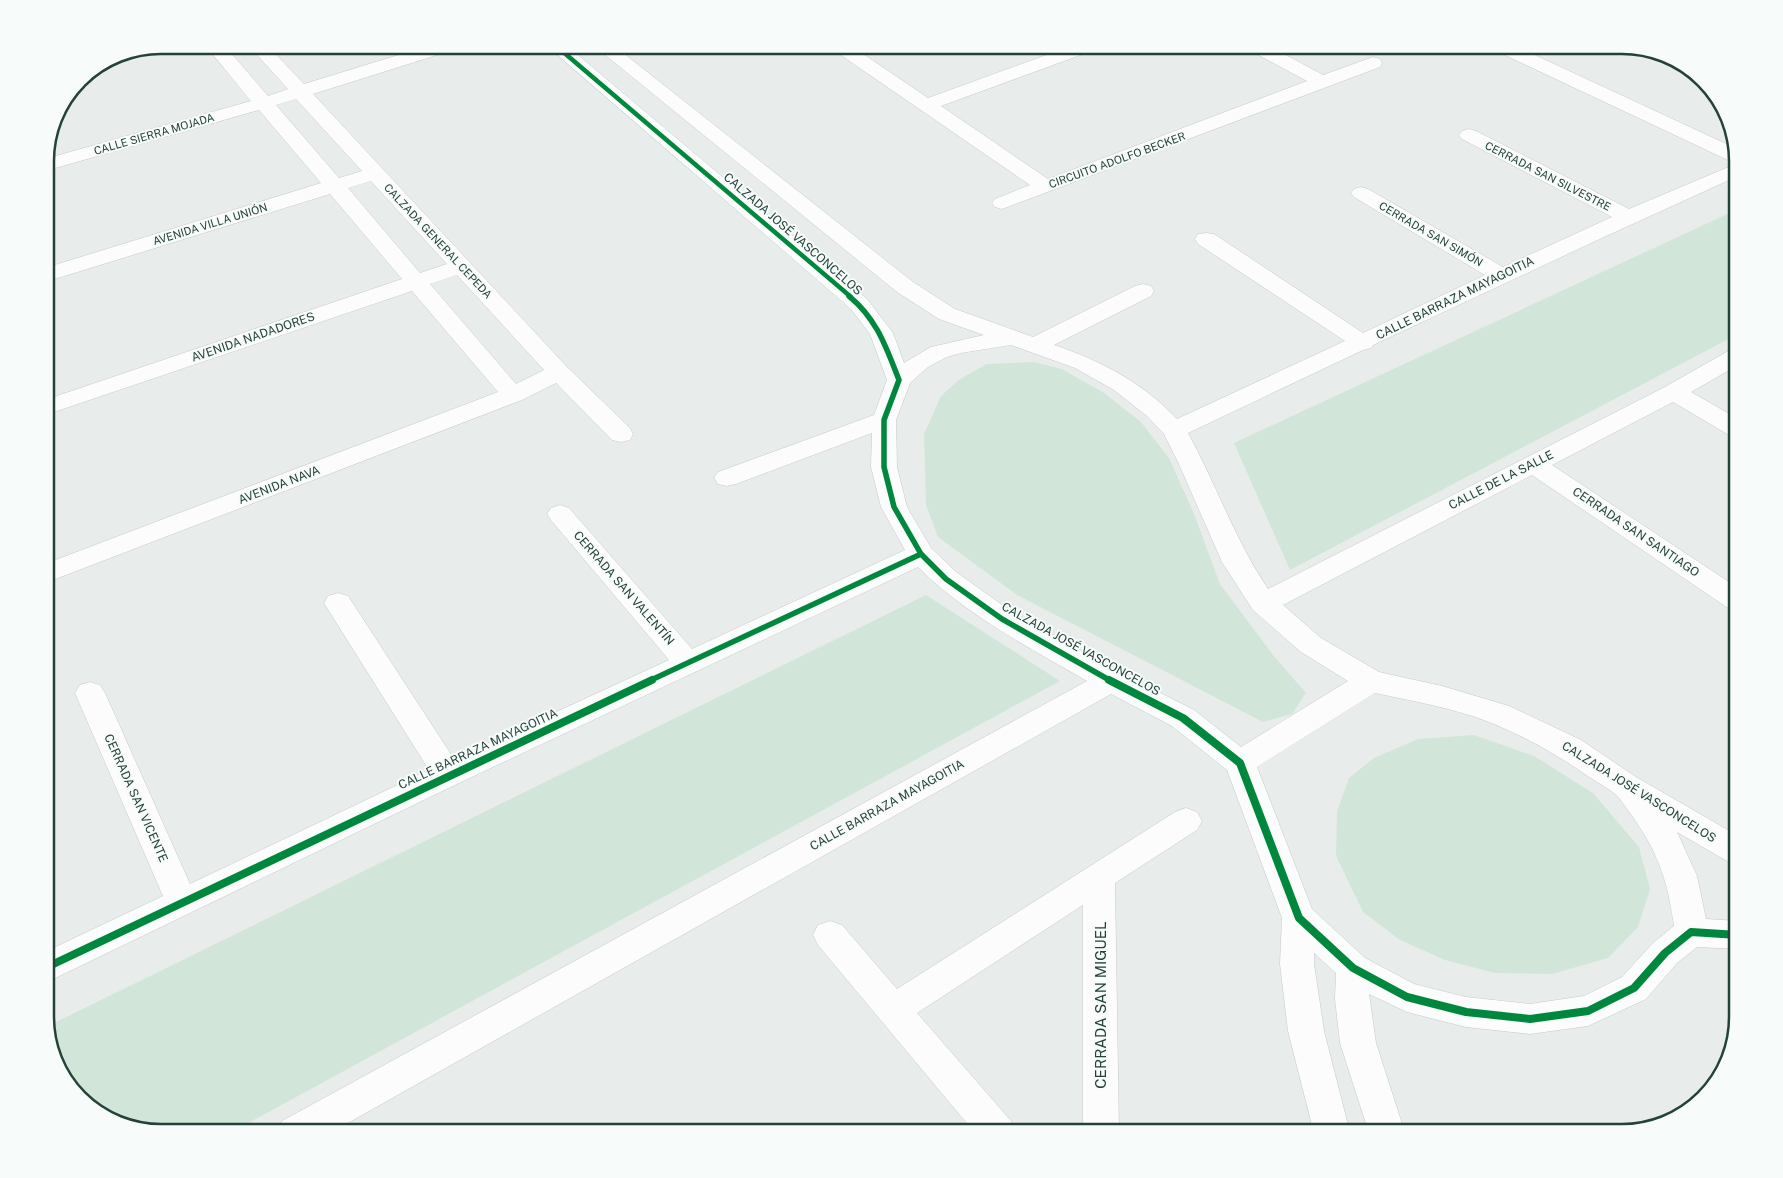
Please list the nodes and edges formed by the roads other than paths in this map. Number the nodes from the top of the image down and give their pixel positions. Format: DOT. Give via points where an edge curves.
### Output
graph roads {
  1 [pos="222,54"];
  2 [pos="265,54"];
  3 [pos="421,54"];
  4 [pos="566,54"];
  5 [pos="613,54"];
  6 [pos="852,54"];
  7 [pos="1065,54"];
  8 [pos="1270,54"];
  9 [pos="1521,54"];
  10 [pos="1559,54"];
  11 [pos="1373,63"];
  12 [pos="1609,77"];
  13 [pos="1322,82"];
  14 [pos="301,92"];
  15 [pos="264,103"];
  16 [pos="927,104"];
  17 [pos="1469,135"];
  18 [pos="1728,153"];
  19 [pos="54,162"];
  20 [pos="376,173"];
  21 [pos="1729,173"];
  22 [pos="334,186"];
  23 [pos="1046,187"];
  24 [pos="1361,193"];
  25 [pos="1002,203"];
  26 [pos="1628,216"];
  27 [pos="1206,239"];
  28 [pos="462,266"];
  29 [pos="54,272"];
  30 [pos="1501,275"];
  31 [pos="416,282"];
  32 [pos="1144,291"];
  33 [pos="1024,341"];
  34 [pos="1363,343"];
  35 [pos="1729,360"];
  36 [pos="559,372"];
  37 [pos="899,380"];
  38 [pos="1674,392"];
  39 [pos="513,395"];
  40 [pos="54,405"];
  41 [pos="884,420"];
  42 [pos="1729,425"];
  43 [pos="1174,430"];
  44 [pos="621,434"];
  45 [pos="1533,464"];
  46 [pos="727,478"];
  47 [pos="560,514"];
  48 [pos="921,554"];
  49 [pos="54,571"];
  50 [pos="1729,595"];
  51 [pos="338,603"];
  52 [pos="1263,603"];
  53 [pos="688,663"];
  54 [pos="1111,681"];
  55 [pos="1371,681"];
  56 [pos="90,694"];
  57 [pos="1240,763"];
  58 [pos="448,775"];
  59 [pos="1624,786"];
  60 [pos="1186,821"];
  61 [pos="1729,847"];
  62 [pos="1099,876"];
  63 [pos="182,903"];
  64 [pos="1299,918"];
  65 [pos="1691,932"];
  66 [pos="830,934"];
  67 [pos="1729,934"];
  68 [pos="54,964"];
  69 [pos="1353,968"];
  70 [pos="894,1009"];
  71 [pos="320,1124"];
  72 [pos="990,1124"];
  73 [pos="1101,1124"];
  74 [pos="1330,1124"];
  75 [pos="1384,1124"];
  1 -- 15 [label="street"];
  2 -- 14 [label="street, CALZADA GENERAL CEPEDA"];
  3 -- 14 [label="street, CALLE SIERRA MOJADA"];
  4 -- 37 [label="street, CALZADA JOSÉ VASCONCELOS" via="859,304 881,333"];
  5 -- 33 [label="street, CALZADA JOSÉ VASCONCELOS" via="905,287 947,314"];
  6 -- 16 [label="street, CIRCUITO ADOLFO BECKER"];
  7 -- 16 [label="street"];
  8 -- 13 [label="street"];
  9 -- 18 [label="street"];
  10 -- 12 [label="street"];
  11 -- 13 [label="street, CIRCUITO ADOLFO BECKER"];
  13 -- 23 [label="street, CIRCUITO ADOLFO BECKER"];
  14 -- 15 [label="street, CALLE SIERRA MOJADA"];
  14 -- 20 [label="street, CALZADA GENERAL CEPEDA"];
  15 -- 19 [label="street, CALLE SIERRA MOJADA"];
  15 -- 22 [label="street"];
  16 -- 23 [label="street, CIRCUITO ADOLFO BECKER"];
  17 -- 26 [label="street, CERRADA SAN SILVESTRE"];
  20 -- 22 [label="street, AVENIDA VILLA UNIÓN"];
  20 -- 28 [label="street, CALZADA GENERAL CEPEDA"];
  21 -- 26 [label="street, CALLE BARRAZA MAYAGOITIA"];
  22 -- 29 [label="street, AVENIDA VILLA UNIÓN"];
  22 -- 31 [label="street"];
  23 -- 25 [label="street"];
  24 -- 30 [label="street, CERRADA SAN SIMÓN"];
  26 -- 30 [label="street, CALLE BARRAZA MAYAGOITIA"];
  27 -- 34 [label="street"];
  28 -- 31 [label="street, AVENIDA NADADORES"];
  28 -- 36 [label="street, CALZADA GENERAL CEPEDA"];
  30 -- 34 [label="street, CALLE BARRAZA MAYAGOITIA"];
  31 -- 39 [label="street"];
  31 -- 40 [label="street, AVENIDA NADADORES"];
  32 -- 33 [label="street"];
  33 -- 37 [label="street" via="973,343 946,350 921,361"];
  33 -- 43 [label="street, CALZADA JOSÉ VASCONCELOS" via="1083,363 1122,385 1156,411"];
  34 -- 43 [label="street, CALLE BARRAZA MAYAGOITIA"];
  35 -- 38 [label="street, CALLE DE LA SALLE"];
  36 -- 39 [label="street, AVENIDA NAVA"];
  36 -- 44 [label="street, CALZADA GENERAL CEPEDA"];
  37 -- 41 [label="street, CALZADA JOSÉ VASCONCELOS"];
  38 -- 42 [label="street"];
  38 -- 45 [label="street, CALLE DE LA SALLE"];
  39 -- 49 [label="street, AVENIDA NAVA"];
  41 -- 46 [label="street"];
  41 -- 48 [label="street, CALZADA JOSÉ VASCONCELOS" via="884,468 894,507"];
  43 -- 52 [label="street, CALZADA JOSÉ VASCONCELOS" via="1236,562"];
  45 -- 50 [label="street, CERRADA SAN SANTIAGO"];
  45 -- 52 [label="street, CALLE DE LA SALLE"];
  47 -- 53 [label="street, CERRADA SAN VALENTÍN"];
  48 -- 53 [label="street, CALLE BARRAZA MAYAGOITIA"];
  48 -- 54 [label="street, CALZADA JOSÉ VASCONCELOS" via="946,579 1002,619"];
  51 -- 58 [label="street"];
  52 -- 55 [label="street, CALZADA JOSÉ VASCONCELOS" via="1311,645"];
  53 -- 58 [label="street, CALLE BARRAZA MAYAGOITIA"];
  54 -- 57 [label="street, CALZADA JOSÉ VASCONCELOS" via="1183,718"];
  54 -- 71 [label="street, CALLE BARRAZA MAYAGOITIA"];
  55 -- 57 [label="street"];
  55 -- 59 [label="street, CALZADA JOSÉ VASCONCELOS" via="1499,714 1570,748"];
  56 -- 63 [label="street, CERRADA SAN VICENTE"];
  57 -- 64 [label="street"];
  58 -- 63 [label="street, CALLE BARRAZA MAYAGOITIA"];
  59 -- 61 [label="street, CALZADA JOSÉ VASCONCELOS"];
  59 -- 65 [label="street" via="1653,819 1674,855 1686,893"];
  60 -- 62 [label="street"];
  62 -- 70 [label="street"];
  62 -- 73 [label="street, CERRADA SAN MIGUEL"];
  63 -- 68 [label="street, CALLE BARRAZA MAYAGOITIA"];
  64 -- 69 [label="street"];
  64 -- 74 [label="street" via="1296,964 1306,1031"];
  65 -- 67 [label="street"];
  65 -- 69 [label="street" via="1665,954 1634,988 1588,1011 1530,1019 1466,1012 1407,997"];
  66 -- 70 [label="street"];
  69 -- 75 [label="street" via="1352,999 1358,1043"];
  70 -- 72 [label="street"];
}
